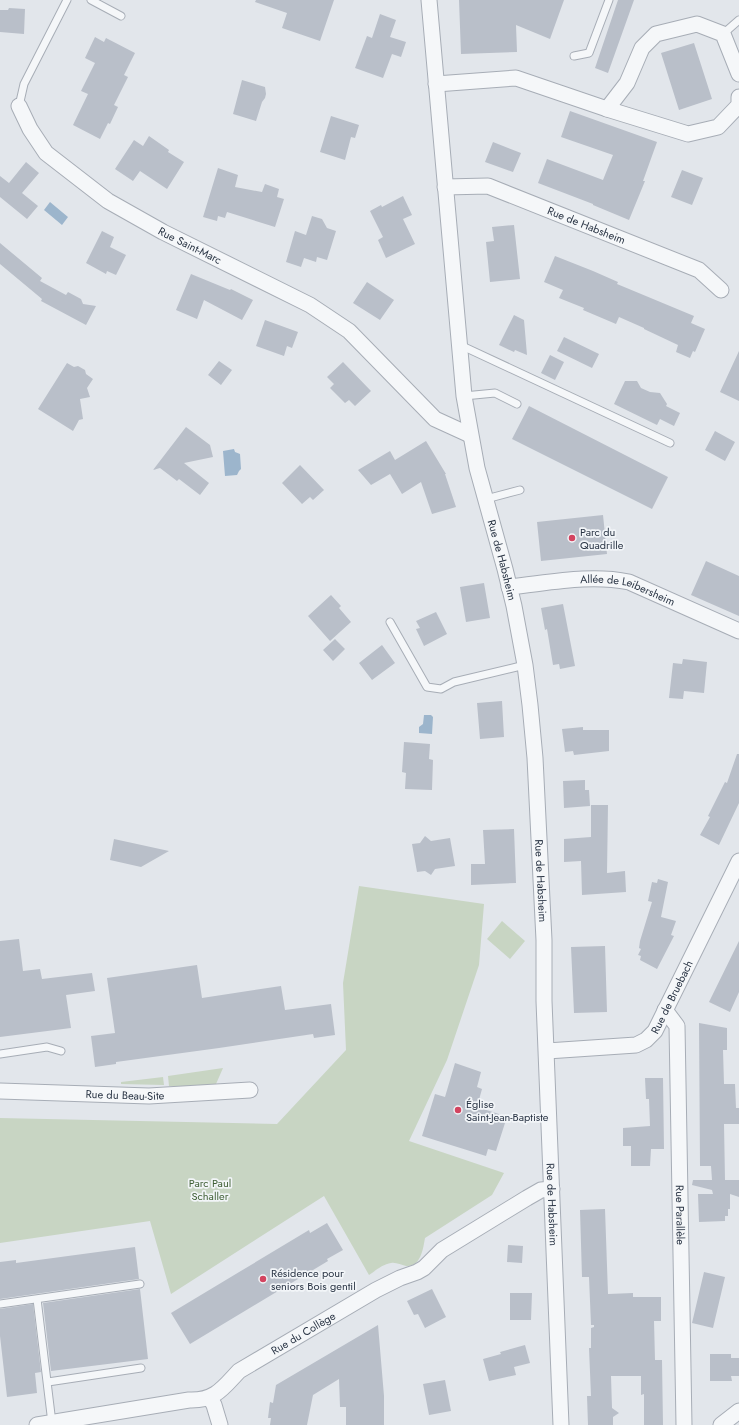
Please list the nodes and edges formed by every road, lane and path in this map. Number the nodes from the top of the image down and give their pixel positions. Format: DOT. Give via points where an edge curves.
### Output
graph roads {
  1 [pos="67,0"];
  2 [pos="91,0"];
  3 [pos="429,0"];
  4 [pos="609,0"];
  5 [pos="121,16"];
  6 [pos="739,20"];
  7 [pos="724,34"];
  8 [pos="574,56"];
  9 [pos="739,74"];
  10 [pos="436,84"];
  11 [pos="739,97"];
  12 [pos="19,106"];
  13 [pos="607,109"];
  14 [pos="445,187"];
  15 [pos="721,290"];
  16 [pos="459,345"];
  17 [pos="464,396"];
  18 [pos="518,404"];
  19 [pos="470,435"];
  20 [pos="670,443"];
  21 [pos="520,490"];
  22 [pos="486,499"];
  23 [pos="509,587"];
  24 [pos="390,622"];
  25 [pos="739,631"];
  26 [pos="525,666"];
  27 [pos="739,861"];
  28 [pos="665,1010"];
  29 [pos="61,1051"];
  30 [pos="547,1051"];
  31 [pos="0,1054"];
  32 [pos="250,1090"];
  33 [pos="0,1091"];
  34 [pos="552,1189"];
  35 [pos="140,1284"];
  36 [pos="37,1299"];
  37 [pos="0,1304"];
  38 [pos="141,1368"];
  39 [pos="48,1382"];
  40 [pos="210,1398"];
  41 [pos="739,1411"];
  42 [pos="52,1423"];
  43 [pos="37,1425"];
  44 [pos="220,1425"];
  45 [pos="561,1425"];
  46 [pos="684,1425"];
  47 [pos="721,1425"];
  1 -- 12 [label="lane, Rue Saint-Marc" via="24,84"];
  2 -- 5 [label="lane"];
  3 -- 10 [label="street, Rue de Habsheim"];
  4 -- 8 [label="lane" via="589,53"];
  6 -- 7 [label="lane"];
  7 -- 9 [label="street"];
  7 -- 13 [label="street" via="697,24 656,34 642,48 627,83"];
  10 -- 13 [label="street" via="516,78"];
  10 -- 14 [label="street, Rue de Habsheim"];
  11 -- 13 [label="street" via="739,105 718,127 688,134"];
  12 -- 19 [label="street, Rue Saint-Marc" via="30,129 46,152 108,201 163,232 310,305 349,331 434,419"];
  14 -- 15 [label="street, Rue de Habsheim" via="488,186 699,270"];
  14 -- 16 [label="street, Rue de Habsheim"];
  16 -- 17 [label="street, Rue de Habsheim"];
  16 -- 20 [label="lane"];
  17 -- 18 [label="lane" via="495,393"];
  17 -- 19 [label="street, Rue de Habsheim"];
  19 -- 22 [label="street, Rue de Habsheim"];
  21 -- 22 [label="lane"];
  22 -- 23 [label="street, Rue de Habsheim"];
  23 -- 25 [label="street, Allée de Leibersheim" via="610,578 629,582"];
  23 -- 26 [label="street, Rue de Habsheim"];
  24 -- 26 [label="lane" via="426,687 441,689 454,682"];
  26 -- 30 [label="street, Rue de Habsheim" via="534,758"];
  27 -- 28 [label="street, Rue de Bruebach"];
  28 -- 30 [label="street, Rue de Bruebach" via="655,1031 636,1046"];
  28 -- 46 [label="street, Rue Parallèle" via="677,1026"];
  29 -- 31 [label="lane" via="47,1047"];
  30 -- 34 [label="street, Rue de Habsheim"];
  32 -- 33 [label="street, Rue du Beau-Site" via="149,1096"];
  34 -- 40 [label="street, Rue du Collège" via="541,1190 527,1198 442,1250 418,1272 376,1290 239,1371 223,1389"];
  34 -- 45 [label="street, Rue de Habsheim"];
  35 -- 36 [label="lane"];
  36 -- 37 [label="lane"];
  36 -- 39 [label="lane"];
  38 -- 39 [label="lane"];
  39 -- 42 [label="lane"];
  40 -- 42 [label="street"];
  40 -- 44 [label="street"];
  41 -- 47 [label="street"];
  42 -- 43 [label="street"];
}
